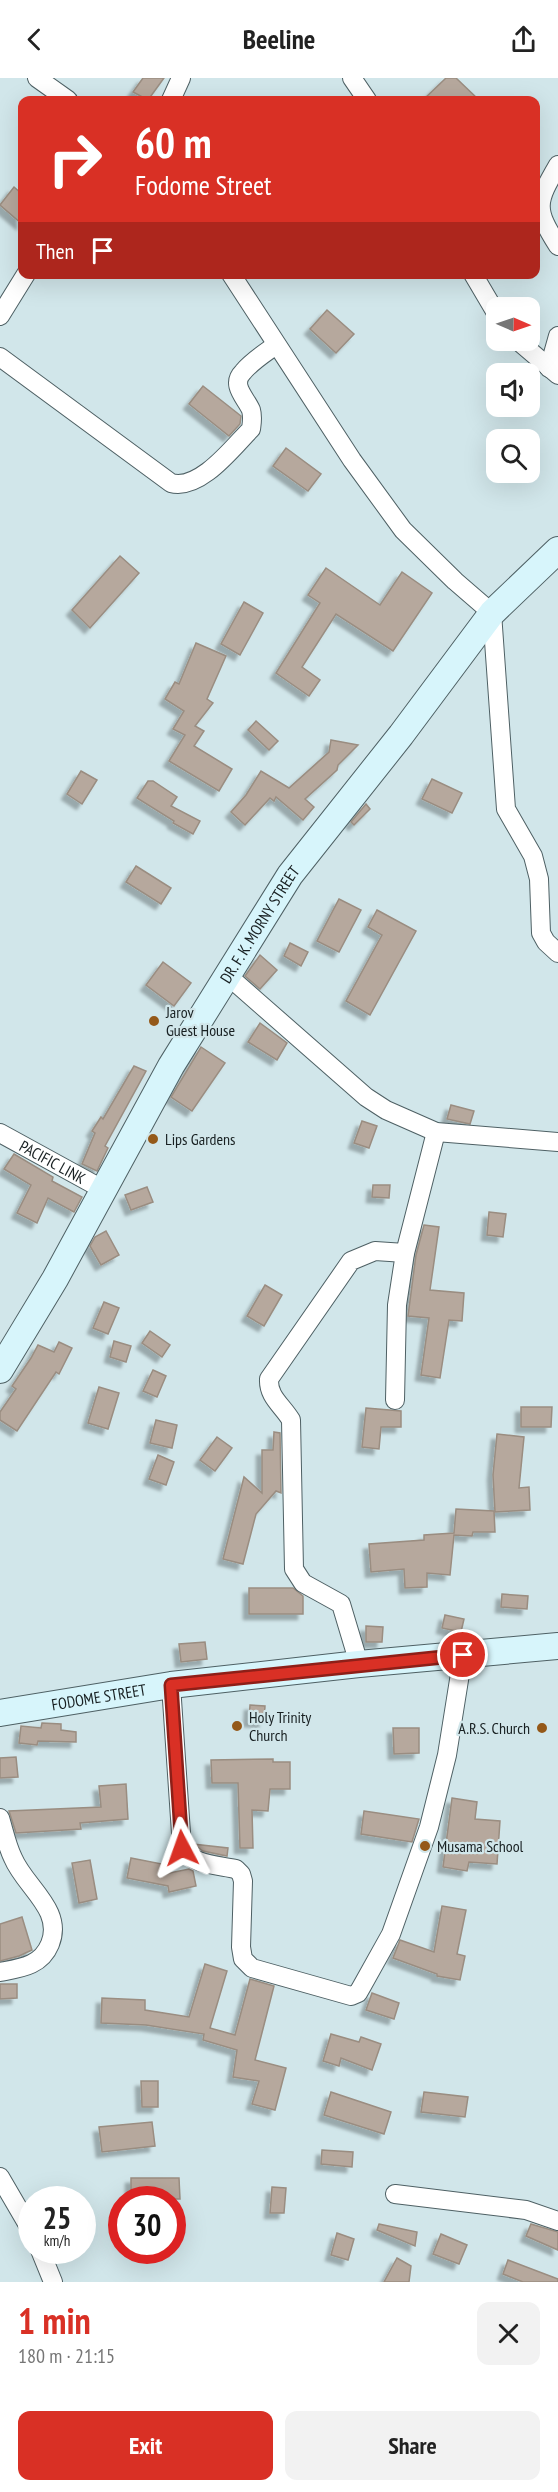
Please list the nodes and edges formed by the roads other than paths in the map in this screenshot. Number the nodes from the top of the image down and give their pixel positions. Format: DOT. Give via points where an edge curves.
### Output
graph roads {
  1 [pos="37,78"];
  2 [pos="181,78"];
  3 [pos="352,78"];
  4 [pos="62,96"];
  5 [pos="173,96"];
  6 [pos="364,96"];
  7 [pos="558,165"];
  8 [pos="558,246"];
  9 [pos="23,279"];
  10 [pos="234,279"];
  11 [pos="476,279"];
  12 [pos="487,297"];
  13 [pos="0,316"];
  14 [pos="558,336"];
  15 [pos="276,345"];
  16 [pos="529,351"];
  17 [pos="0,357"];
  18 [pos="554,372"];
  19 [pos="558,550"];
  20 [pos="492,613"];
  21 [pos="558,953"];
  22 [pos="227,975"];
  23 [pos="436,1132"];
  24 [pos="0,1133"];
  25 [pos="558,1142"];
  26 [pos="104,1190"];
  27 [pos="405,1253"];
  28 [pos="0,1370"];
  29 [pos="395,1400"];
  30 [pos="558,1646"];
  31 [pos="463,1655"];
  32 [pos="359,1664"];
  33 [pos="171,1685"];
  34 [pos="0,1713"];
  35 [pos="0,1818"];
  36 [pos="0,1972"];
  37 [pos="0,2177"];
  38 [pos="395,2194"];
  39 [pos="18,2208"];
  40 [pos="558,2221"];
  41 [pos="46,2264"];
  42 [pos="53,2282"];
  1 -- 4 [label="street"];
  2 -- 5 [label="street"];
  3 -- 6 [label="street"];
  7 -- 8 [label="street" via="543,190 540,205 541,215"];
  9 -- 13 [label="street"];
  10 -- 15 [label="street"];
  11 -- 12 [label="street"];
  14 -- 18 [label="street"];
  15 -- 17 [label="street" via="241,373 238,382 253,418 251,429 205,475 177,485"];
  15 -- 20 [label="street" via="403,530"];
  16 -- 18 [label="street"];
  19 -- 20 [label="street, DR. F. K. MORNY STREET"];
  20 -- 21 [label="street" via="506,809 533,856 539,879 542,933"];
  20 -- 22 [label="street, DR. F. K. MORNY STREET" via="290,875"];
  22 -- 23 [label="street" via="366,1097"];
  22 -- 26 [label="street, DR. F. K. MORNY STREET" via="171,1066"];
  23 -- 25 [label="street"];
  23 -- 27 [label="street"];
  24 -- 26 [label="street, PACIFIC LINK"];
  26 -- 28 [label="street, DR. F. K. MORNY STREET"];
  27 -- 29 [label="street" via="397,1305"];
  27 -- 32 [label="street" via="375,1251 351,1261 269,1379 272,1397 291,1420 294,1569 303,1583 341,1604"];
  30 -- 31 [label="street, FODOME STREET"];
  31 -- 32 [label="street, FODOME STREET"];
  31 -- 33 [label="street" via="447,1755 429,1827 391,1934 358,1993 351,1996 252,1968 243,1959 241,1874 236,1869 194,1860 182,1848"];
  32 -- 33 [label="street, FODOME STREET"];
  33 -- 34 [label="street, FODOME STREET"];
  35 -- 36 [label="street" via="13,1859 50,1911 53,1922 53,1938 46,1954 31,1966"];
  37 -- 39 [label="street"];
  38 -- 40 [label="street" via="526,2210"];
  41 -- 42 [label="street"];
}
